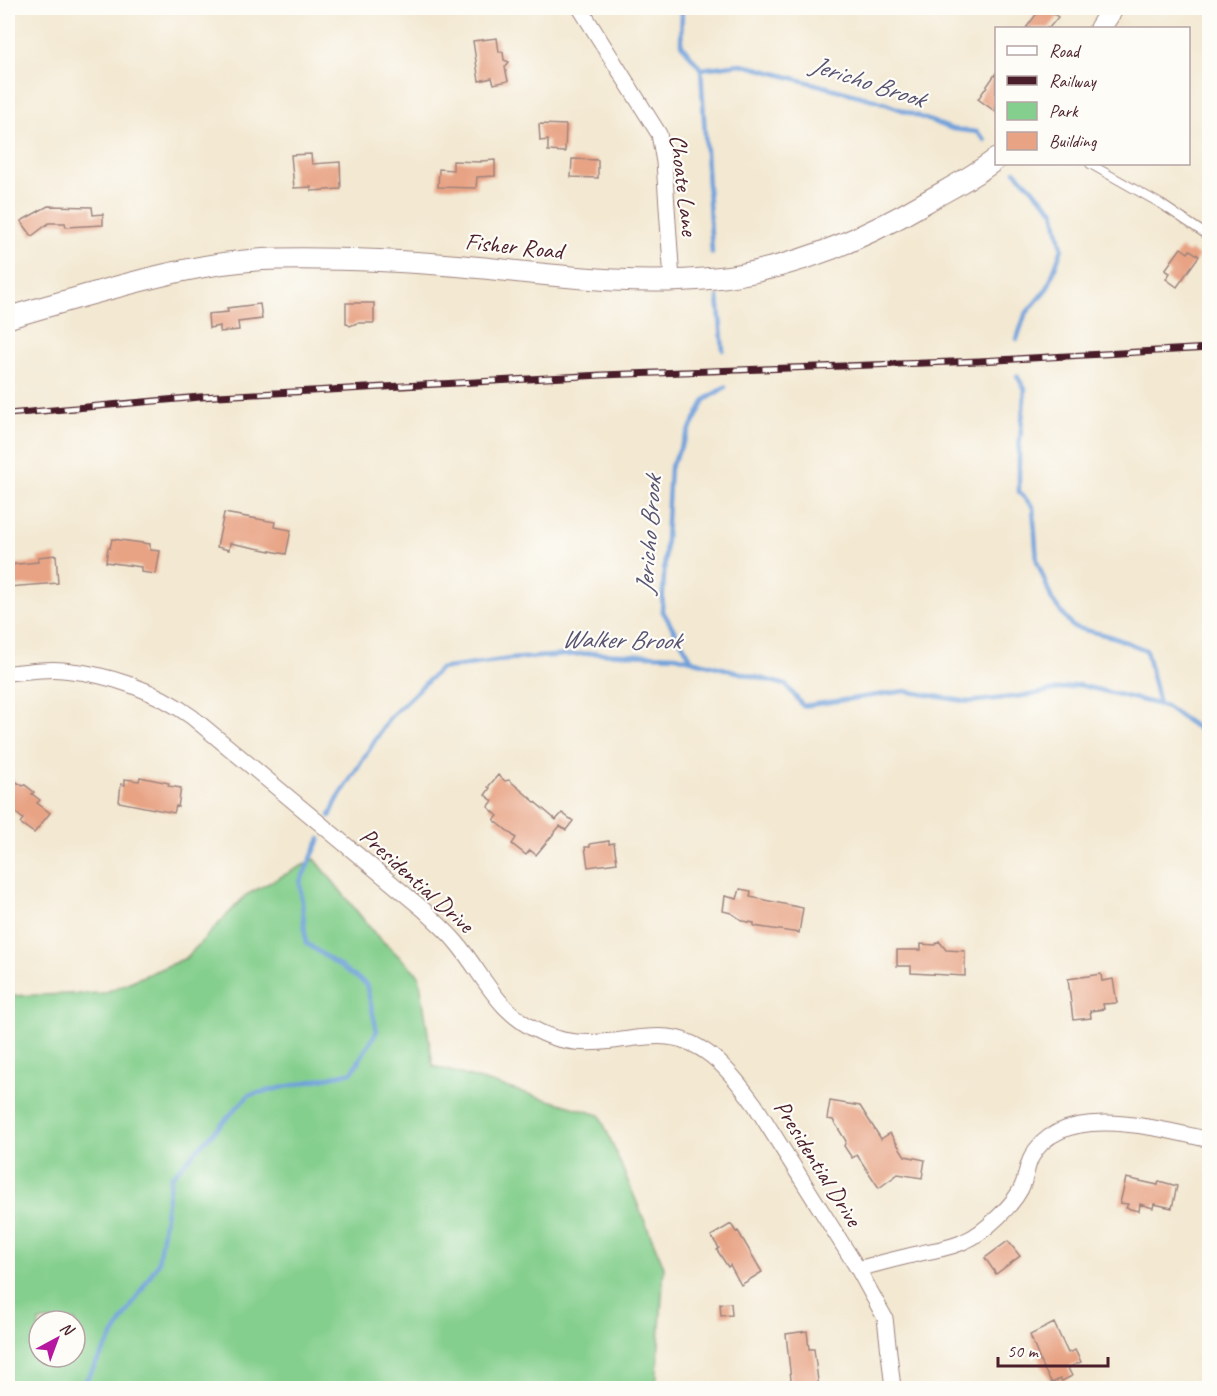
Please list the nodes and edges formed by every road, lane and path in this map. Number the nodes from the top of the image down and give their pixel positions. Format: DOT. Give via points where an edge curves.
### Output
graph roads {
  1 [pos="580,8"];
  2 [pos="1113,8"];
  3 [pos="1101,27"];
  4 [pos="995,160"];
  5 [pos="1092,165"];
  6 [pos="1209,237"];
  7 [pos="672,281"];
  8 [pos="8,318"];
  9 [pos="8,673"];
  10 [pos="1209,1140"];
  11 [pos="858,1269"];
  12 [pos="893,1389"];
  1 -- 7 [label="street, Choate Lane" via="659,134"];
  2 -- 3 [label="street"];
  4 -- 7 [label="street, Fisher Road" via="908,213 812,256 717,277"];
  5 -- 6 [label="lane"];
  7 -- 8 [label="street, Fisher Road" via="586,280 462,266 343,259 274,259 146,278"];
  9 -- 11 [label="street, Presidential Drive" via="70,671 137,687 173,703 424,910 456,941 504,1008 519,1022 565,1042 669,1037 709,1054 736,1079"];
  10 -- 11 [label="street" via="1123,1123 1090,1124 1059,1131 1042,1140 1030,1159 1015,1200 966,1241"];
  11 -- 12 [label="street, Presidential Drive" via="885,1318"];
}
